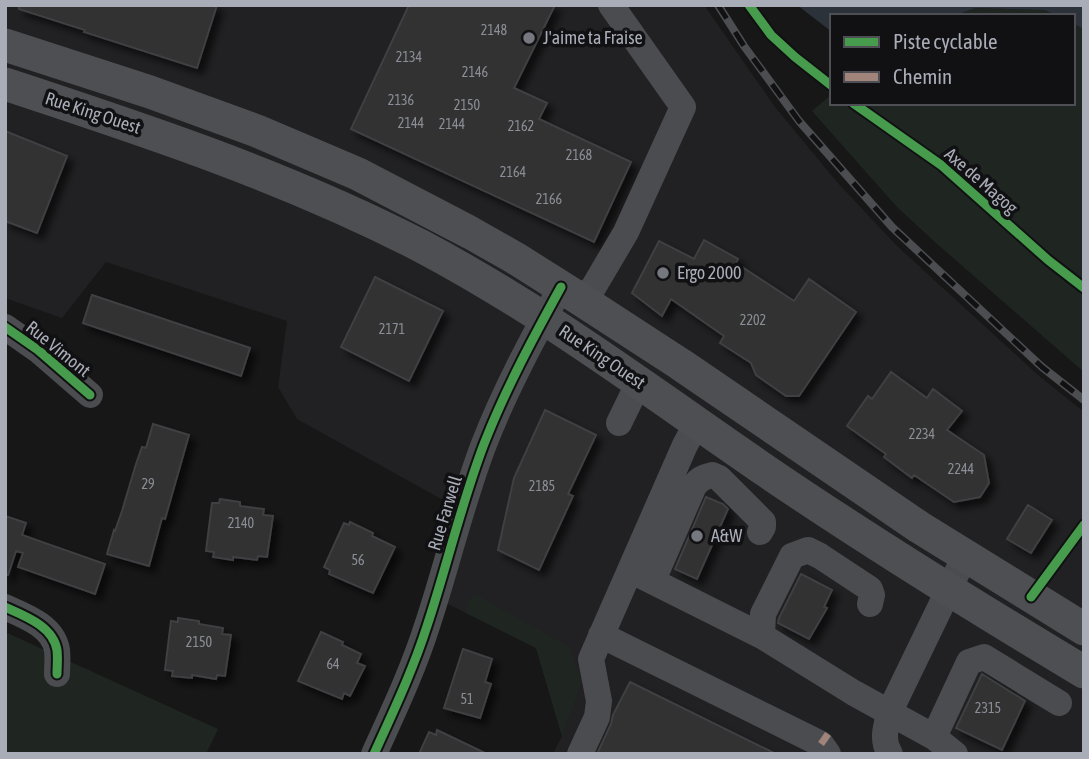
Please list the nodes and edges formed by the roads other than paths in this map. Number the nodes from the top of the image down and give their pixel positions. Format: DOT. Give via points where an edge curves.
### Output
graph roads {
  1 [pos="611,5"];
  2 [pos="5,45"];
  3 [pos="5,84"];
  4 [pos="570,293"];
  5 [pos="544,318"];
  6 [pos="5,327"];
  7 [pos="639,382"];
  8 [pos="90,395"];
  9 [pos="619,423"];
  10 [pos="697,423"];
  11 [pos="760,532"];
  12 [pos="965,556"];
  13 [pos="641,575"];
  14 [pos="948,591"];
  15 [pos="870,604"];
  16 [pos="5,607"];
  17 [pos="1084,629"];
  18 [pos="601,635"];
  19 [pos="762,635"];
  20 [pos="1084,672"];
  21 [pos="57,674"];
  22 [pos="1059,703"];
  23 [pos="890,711"];
  24 [pos="934,737"];
  25 [pos="374,754"];
  26 [pos="580,754"];
  27 [pos="828,754"];
  28 [pos="890,754"];
  29 [pos="955,754"];
  1 -- 4 [label="street, Rue Farwell" via="683,107 626,232 593,288"];
  2 -- 4 [label="main road, Rue King Ouest" via="257,131 358,174 515,258"];
  3 -- 5 [label="main road, Rue King Ouest" via="258,171 423,247"];
  4 -- 5 [label="street, Rue Farwell"];
  4 -- 12 [label="main road, Rue King Ouest"];
  5 -- 7 [label="main road, Rue King Ouest"];
  5 -- 25 [label="street, Rue Farwell" via="487,436 428,625"];
  6 -- 8 [label="street, Rue Vimont"];
  7 -- 9 [label="street"];
  7 -- 10 [label="main road, Rue King Ouest"];
  10 -- 13 [label="street" via="685,444"];
  10 -- 14 [label="main road, Rue King Ouest"];
  11 -- 13 [label="street" via="763,522 719,478 705,476 694,486"];
  12 -- 14 [label="street"];
  12 -- 17 [label="main road, Rue King Ouest"];
  13 -- 18 [label="street"];
  13 -- 19 [label="street"];
  14 -- 20 [label="main road, Rue King Ouest"];
  14 -- 23 [label="street"];
  15 -- 19 [label="street" via="870,589 808,550 792,556 763,614"];
  16 -- 21 [label="street" via="50,634 57,649"];
  18 -- 26 [label="street" via="591,659 599,701 597,718"];
  18 -- 27 [label="street" via="821,744"];
  19 -- 23 [label="street"];
  22 -- 24 [label="street" via="984,657 969,662"];
  23 -- 24 [label="street"];
  23 -- 28 [label="street" via="885,732"];
  24 -- 29 [label="street"];
}
